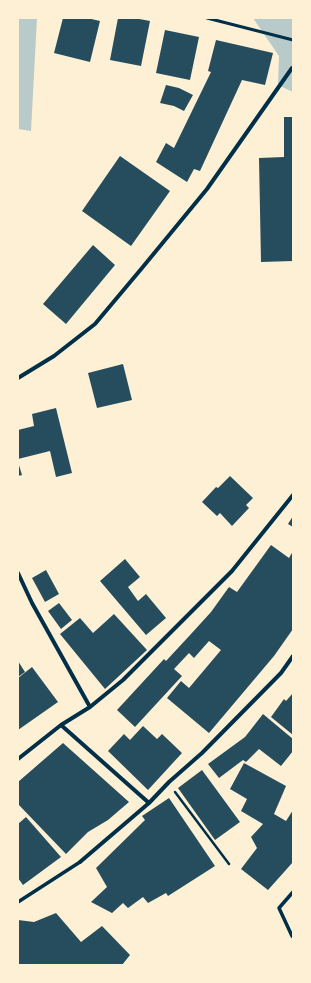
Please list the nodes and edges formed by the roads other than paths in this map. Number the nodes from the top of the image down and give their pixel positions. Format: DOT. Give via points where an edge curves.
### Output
graph roads {
  1 [pos="207,18"];
  2 [pos="293,40"];
  3 [pos="293,68"];
  4 [pos="18,378"];
  5 [pos="293,495"];
  6 [pos="18,573"];
  7 [pos="293,656"];
  8 [pos="90,707"];
  9 [pos="61,725"];
  10 [pos="18,759"];
  11 [pos="148,803"];
  12 [pos="80,862"];
  13 [pos="293,892"];
  14 [pos="18,902"];
  15 [pos="293,937"];
  1 -- 2 [label="lane"];
  3 -- 4 [label="street" via="206,188 95,324 54,356"];
  5 -- 8 [label="street" via="232,571 124,680"];
  6 -- 8 [label="street"];
  7 -- 11 [label="street" via="282,673"];
  8 -- 9 [label="street"];
  9 -- 10 [label="street"];
  9 -- 11 [label="street"];
  11 -- 12 [label="street"];
  12 -- 14 [label="street"];
  13 -- 15 [label="street" via="279,908"];
}
